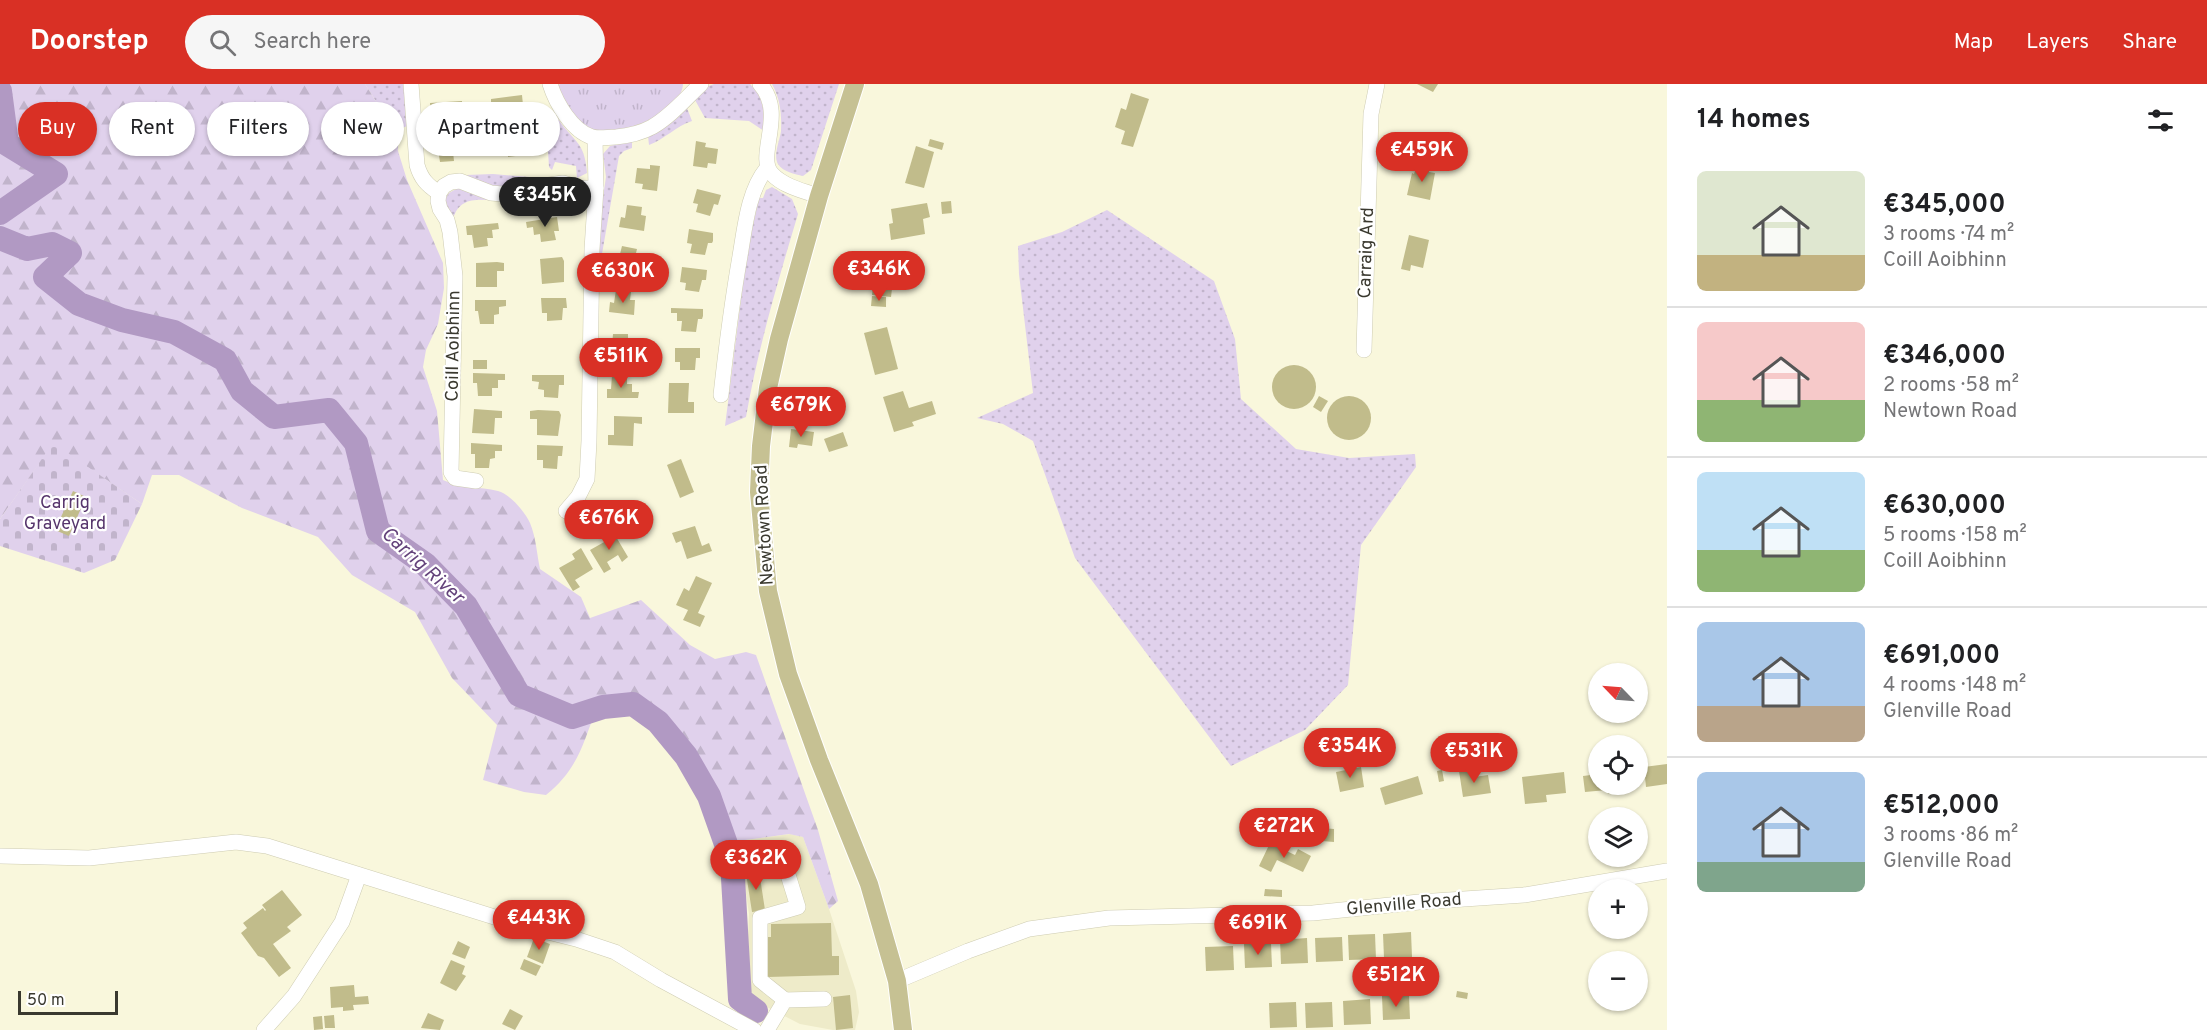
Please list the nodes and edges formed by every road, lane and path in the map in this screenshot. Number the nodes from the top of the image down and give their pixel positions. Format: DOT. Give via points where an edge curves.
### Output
graph roads {
  1 [pos="411,84"];
  2 [pos="550,84"];
  3 [pos="701,84"];
  4 [pos="760,84"];
  5 [pos="855,84"];
  6 [pos="1377,84"];
  7 [pos="595,138"];
  8 [pos="767,168"];
  9 [pos="596,188"];
  10 [pos="439,193"];
  11 [pos="819,196"];
  12 [pos="1364,350"];
  13 [pos="721,395"];
  14 [pos="476,481"];
  15 [pos="566,512"];
  16 [pos="780,849"];
  17 [pos="0,856"];
  18 [pos="1667,871"];
  19 [pos="359,875"];
  20 [pos="897,981"];
  21 [pos="824,999"];
  22 [pos="784,1000"];
  23 [pos="264,1030"];
  24 [pos="754,1030"];
  25 [pos="767,1030"];
  26 [pos="903,1030"];
  1 -- 10 [label="street, Coill Aoibhinn" via="417,165 428,186"];
  2 -- 7 [label="street" via="555,99 576,127"];
  3 -- 7 [label="street" via="650,128 626,136"];
  4 -- 8 [label="street" via="766,90 772,118"];
  5 -- 11 [label="main road, Newtown Road"];
  6 -- 12 [label="street, Carraig Ard" via="1371,114"];
  7 -- 9 [label="street"];
  8 -- 11 [label="street" via="793,187"];
  8 -- 13 [label="street" via="754,192 744,233"];
  9 -- 10 [label="street" via="563,183 502,194 460,181 451,182"];
  9 -- 15 [label="street" via="586,479"];
  10 -- 14 [label="street, Coill Aoibhinn" via="440,209 450,232 455,276 451,472 455,478"];
  11 -- 20 [label="main road, Newtown Road" via="768,388 761,446 761,539 768,591 788,674 869,884"];
  16 -- 22 [label="street" via="798,907 760,918 760,980"];
  17 -- 19 [label="street" via="89,858 236,842 267,846"];
  18 -- 20 [label="street, Glenville Road" via="1524,895 1314,913 1109,918 1029,929"];
  19 -- 23 [label="street" via="342,922 294,996"];
  19 -- 24 [label="street" via="615,952"];
  20 -- 26 [label="main road, Newtown Road"];
  21 -- 22 [label="street"];
  22 -- 25 [label="street"];
}
